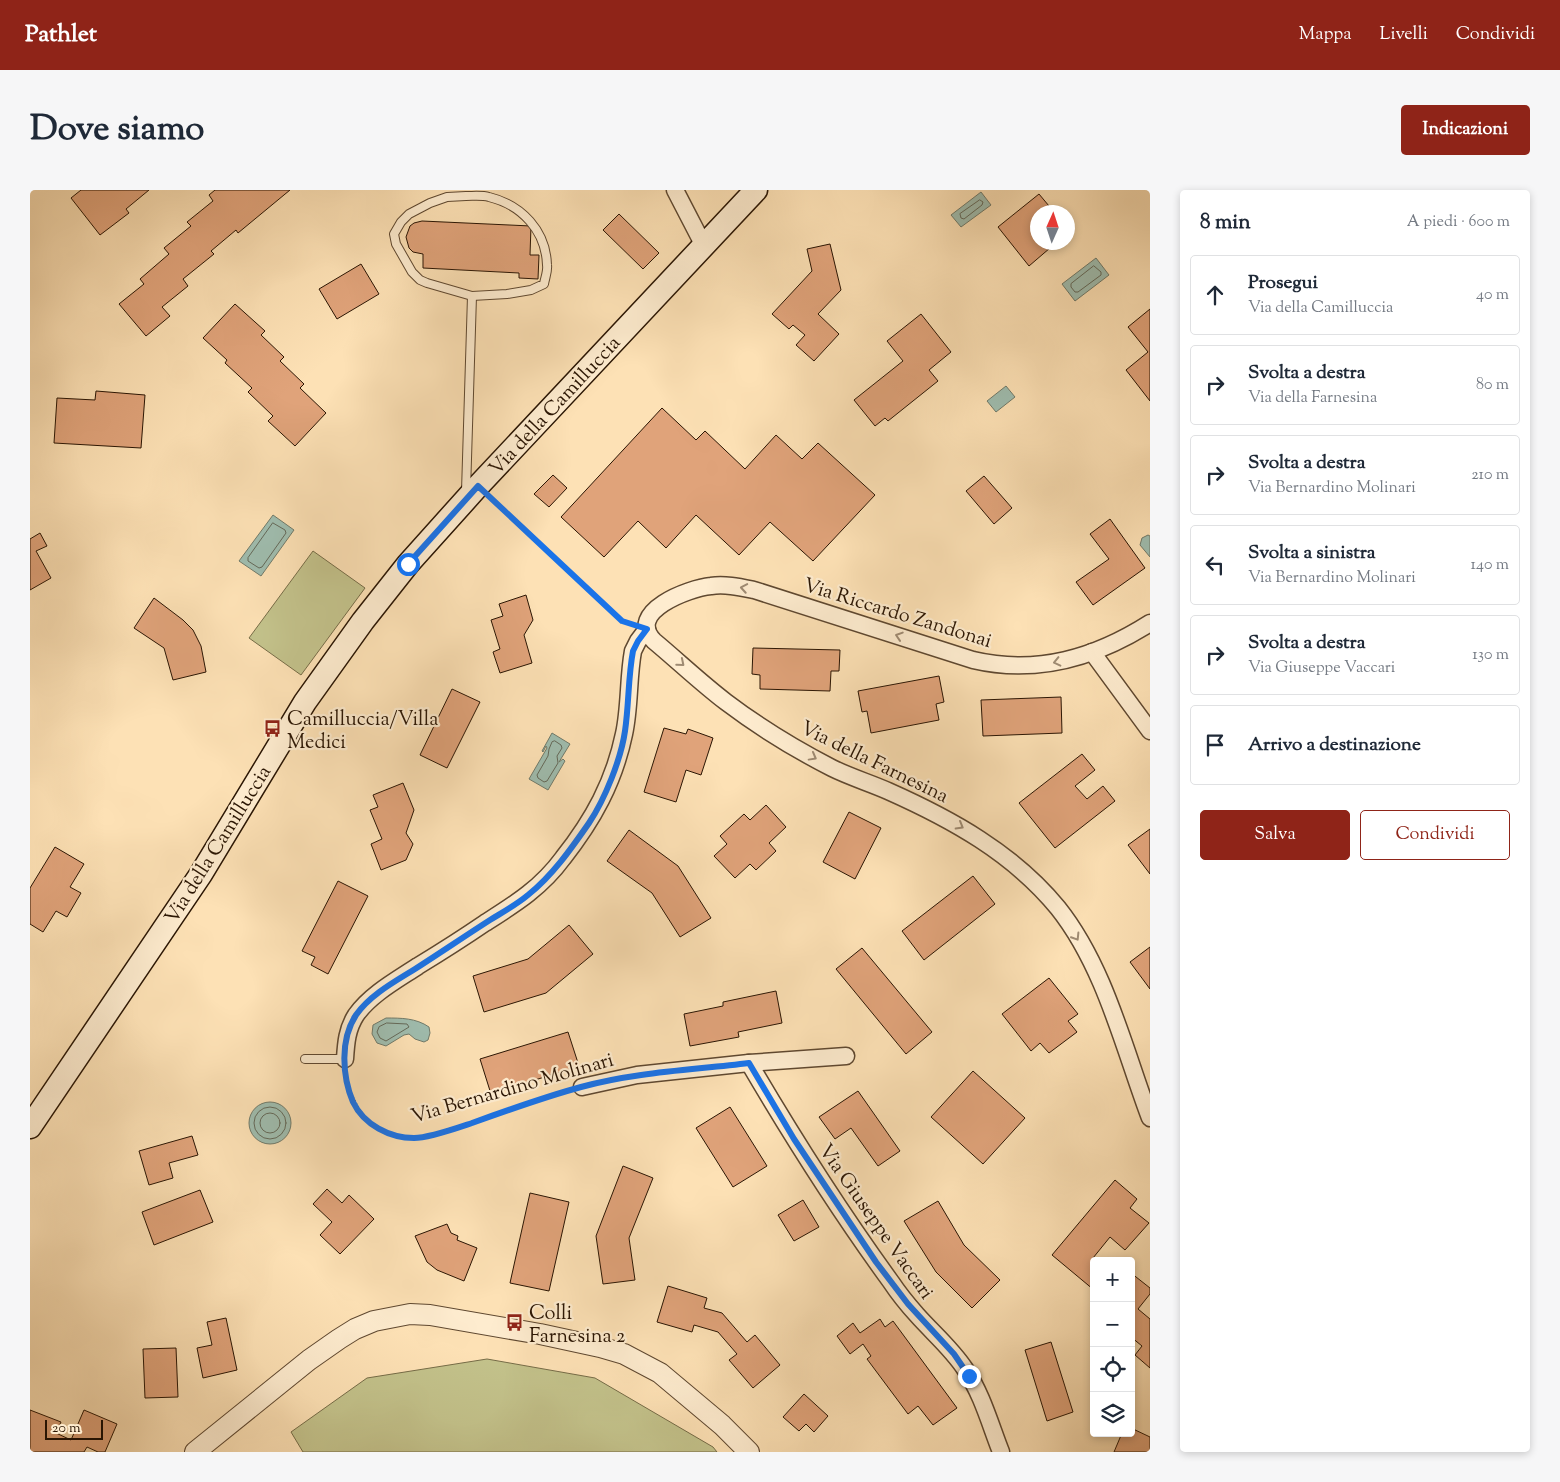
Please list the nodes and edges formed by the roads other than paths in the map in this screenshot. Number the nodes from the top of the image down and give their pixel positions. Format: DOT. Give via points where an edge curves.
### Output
graph roads {
  1 [pos="675,190"];
  2 [pos="756,190"];
  3 [pos="704,246"];
  4 [pos="472,296"];
  5 [pos="472,492"];
  6 [pos="1150,623"];
  7 [pos="647,629"];
  8 [pos="1092,652"];
  9 [pos="1150,731"];
  10 [pos="846,1056"];
  11 [pos="345,1059"];
  12 [pos="306,1060"];
  13 [pos="749,1063"];
  14 [pos="582,1087"];
  15 [pos="1150,1118"];
  16 [pos="30,1127"];
  17 [pos="194,1452"];
  18 [pos="749,1452"];
  19 [pos="1001,1452"];
  1 -- 3 [label="street"];
  2 -- 3 [label="main road, Via della Camilluccia"];
  3 -- 5 [label="main road, Via della Camilluccia"];
  4 -- 4 [label="lane" via="507,294 544,284 548,267 538,230 511,206 488,196 447,197 409,214 394,234 412,272 427,284"];
  4 -- 5 [label="lane"];
  5 -- 16 [label="main road, Via della Camilluccia" via="390,586 328,667 201,874"];
  6 -- 8 [label="street, Via Riccardo Zandonai"];
  8 -- 7 [label="street, Via Riccardo Zandonai, one-way" via="1045,665 985,662 754,590 723,585 690,590 666,603 648,617"];
  7 -- 11 [label="street" via="633,651 625,734 608,786 589,822 548,878 526,896 389,985 364,1006 350,1029"];
  7 -- 15 [label="street, Via della Farnesina, one-way" via="654,641 759,726 834,769 945,818 983,840 1034,882 1058,908 1087,954 1115,1017"];
  8 -- 9 [label="street"];
  10 -- 13 [label="street, Via Bernardino Molinari"];
  11 -- 12 [label="lane"];
  13 -- 14 [label="street, Via Bernardino Molinari" via="637,1075"];
  13 -- 19 [label="street, Via Giuseppe Vaccari" via="794,1139 876,1262 965,1369"];
  17 -- 18 [label="street" via="340,1338 374,1321 410,1314 540,1334 624,1354 660,1373"];
}
